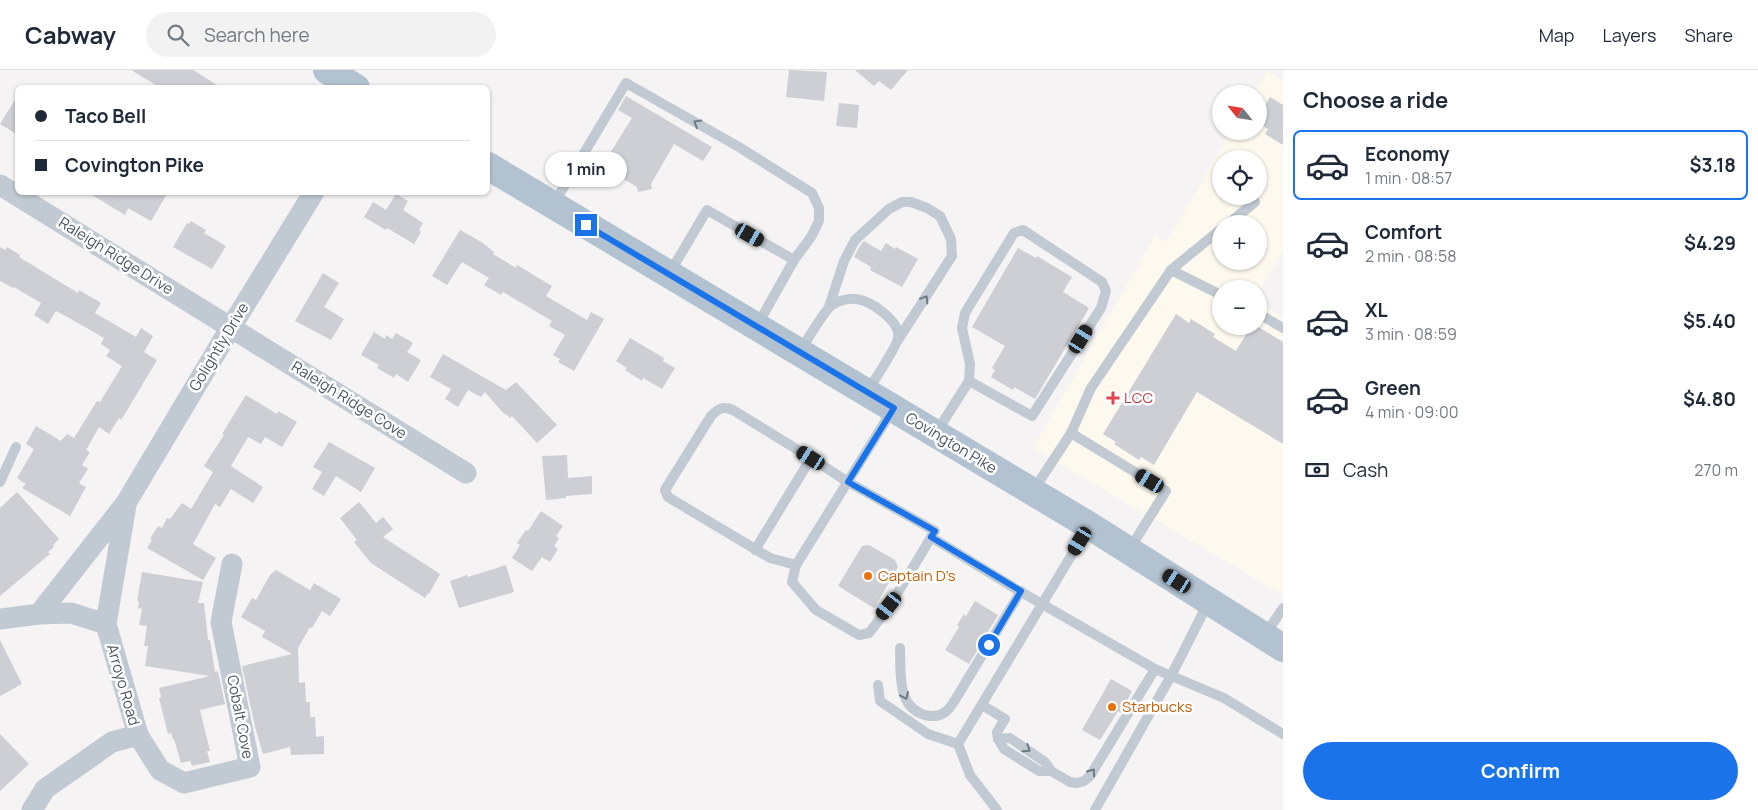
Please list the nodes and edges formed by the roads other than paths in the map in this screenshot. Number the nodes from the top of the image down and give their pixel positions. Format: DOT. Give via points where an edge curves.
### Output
graph roads {
  1 [pos="327,70"];
  2 [pos="351,85"];
  3 [pos="490,167"];
  4 [pos="0,184"];
  5 [pos="15,193"];
  6 [pos="18,195"];
  7 [pos="312,195"];
  8 [pos="1251,205"];
  9 [pos="553,206"];
  10 [pos="1239,215"];
  11 [pos="1212,236"];
  12 [pos="794,260"];
  13 [pos="1171,270"];
  14 [pos="669,274"];
  15 [pos="1212,290"];
  16 [pos="830,307"];
  17 [pos="1267,319"];
  18 [pos="231,327"];
  19 [pos="757,327"];
  20 [pos="1283,328"];
  21 [pos="898,340"];
  22 [pos="799,352"];
  23 [pos="969,381"];
  24 [pos="867,392"];
  25 [pos="894,408"];
  26 [pos="1070,433"];
  27 [pos="936,434"];
  28 [pos="16,447"];
  29 [pos="811,458"];
  30 [pos="466,473"];
  31 [pos="0,482"];
  32 [pos="848,482"];
  33 [pos="1033,492"];
  34 [pos="126,502"];
  35 [pos="1090,526"];
  36 [pos="931,537"];
  37 [pos="755,550"];
  38 [pos="1129,550"];
  39 [pos="232,564"];
  40 [pos="796,565"];
  41 [pos="1021,591"];
  42 [pos="1209,601"];
  43 [pos="1043,604"];
  44 [pos="1283,608"];
  45 [pos="39,614"];
  46 [pos="0,619"];
  47 [pos="106,624"];
  48 [pos="1274,642"];
  49 [pos="900,648"];
  50 [pos="1155,669"];
  51 [pos="1171,676"];
  52 [pos="878,685"];
  53 [pos="982,705"];
  54 [pos="1283,734"];
  55 [pos="138,735"];
  56 [pos="958,744"];
  57 [pos="32,810"];
  58 [pos="997,810"];
  59 [pos="1095,810"];
  1 -- 2 [label="main road"];
  3 -- 9 [label="main road, Covington Pike"];
  4 -- 5 [label="street, Raleigh Ridge Drive"];
  6 -- 18 [label="street, Raleigh Ridge Drive"];
  7 -- 18 [label="street, Golightly Drive"];
  8 -- 10 [label="lane"];
  12 -- 9 [label="lane, one-way" via="819,221 819,208 812,193 626,83"];
  9 -- 14 [label="main road, Covington Pike"];
  11 -- 13 [label="lane"];
  12 -- 14 [label="lane" via="707,210"];
  12 -- 19 [label="lane"];
  13 -- 15 [label="lane"];
  13 -- 26 [label="lane" via="1092,388"];
  14 -- 19 [label="main road, Covington Pike"];
  16 -- 21 [label="lane" via="841,300 857,299 870,304 891,319 898,329"];
  21 -- 16 [label="lane, one-way" via="952,256 951,239 940,216 927,208 902,202 889,209 855,240 844,261"];
  16 -- 22 [label="lane"];
  17 -- 20 [label="lane"];
  18 -- 30 [label="street, Raleigh Ridge Cove"];
  18 -- 34 [label="street, Golightly Drive"];
  19 -- 22 [label="main road, Covington Pike"];
  21 -- 24 [label="lane"];
  22 -- 24 [label="main road, Covington Pike"];
  23 -- 23 [label="lane" via="970,364 962,328 965,313 1014,233 1023,230 1102,282 1106,291 1101,308 1032,416"];
  23 -- 27 [label="lane"];
  24 -- 25 [label="main road, Covington Pike"];
  25 -- 27 [label="main road, Covington Pike"];
  25 -- 32 [label="lane"];
  26 -- 33 [label="lane"];
  26 -- 38 [label="lane" via="1166,491"];
  27 -- 33 [label="main road, Covington Pike"];
  28 -- 31 [label="lane"];
  29 -- 32 [label="lane"];
  29 -- 37 [label="lane"];
  29 -- 37 [label="lane" via="734,410 719,408 665,490 668,496"];
  32 -- 36 [label="lane" via="935,531"];
  32 -- 40 [label="lane"];
  33 -- 35 [label="main road, Covington Pike"];
  34 -- 45 [label="street"];
  34 -- 47 [label="street, Arroyo Road"];
  35 -- 38 [label="main road, Covington Pike"];
  35 -- 43 [label="lane"];
  36 -- 40 [label="lane" via="869,633 859,635 816,610 792,582"];
  36 -- 41 [label="lane"];
  37 -- 40 [label="lane"];
  38 -- 42 [label="main road, Covington Pike"];
  39 -- 55 [label="street, Cobalt Cove" via="221,622 250,767 184,782 160,770"];
  41 -- 43 [label="lane"];
  49 -- 41 [label="lane, one-way" via="901,684 906,700 923,714 944,714"];
  42 -- 48 [label="main road, Covington Pike"];
  42 -- 51 [label="lane"];
  43 -- 50 [label="lane"];
  43 -- 53 [label="lane"];
  44 -- 48 [label="lane"];
  45 -- 46 [label="street"];
  45 -- 47 [label="street" via="71,613"];
  47 -- 55 [label="street, Arroyo Road"];
  50 -- 51 [label="lane"];
  53 -- 50 [label="lane, one-way" via="1005,719 997,732 1004,749 1039,771 1051,771 1077,783 1090,776"];
  51 -- 54 [label="lane" via="1224,698"];
  51 -- 59 [label="lane"];
  52 -- 56 [label="lane" via="880,701 928,734"];
  53 -- 56 [label="lane"];
  55 -- 57 [label="street, Arroyo Road" via="112,742 46,789"];
  56 -- 58 [label="lane" via="970,776"];
}
